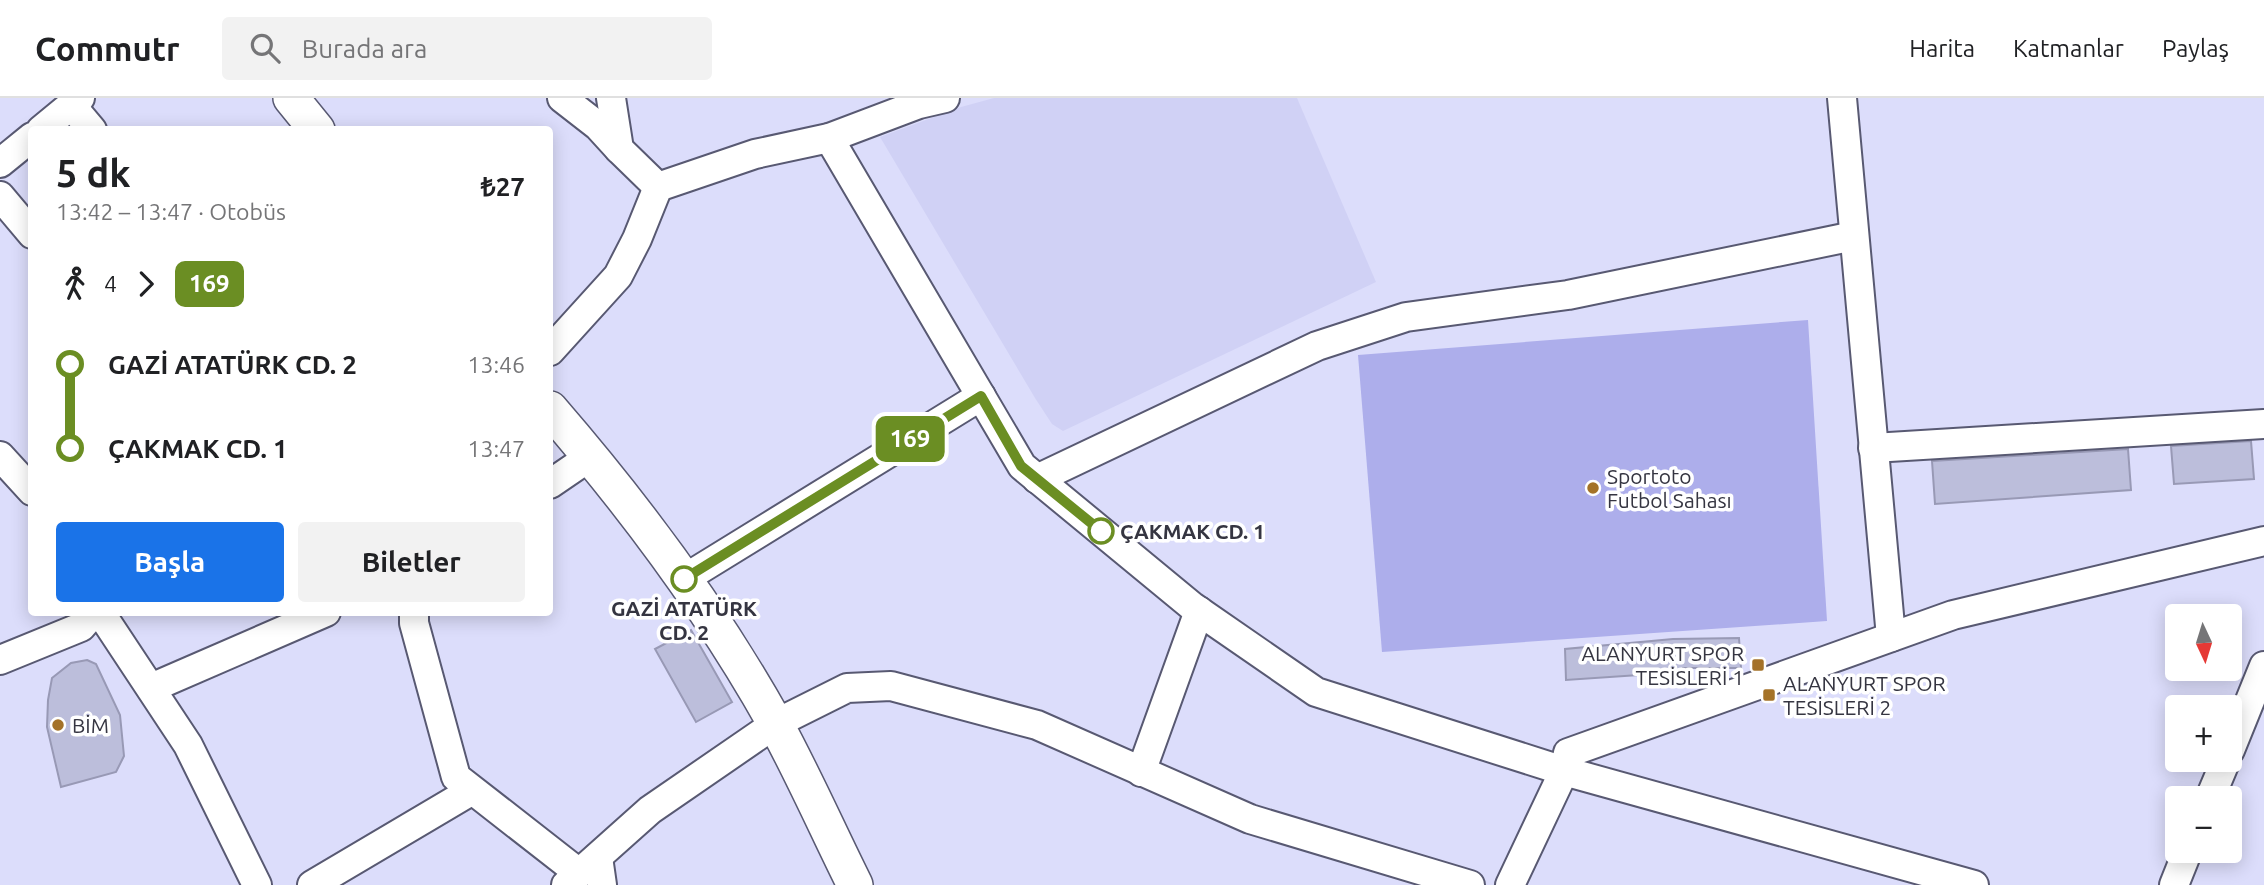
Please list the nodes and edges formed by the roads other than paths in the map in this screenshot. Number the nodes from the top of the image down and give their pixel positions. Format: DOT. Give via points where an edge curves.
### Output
graph roads {
  1 [pos="291,98"];
  2 [pos="562,98"];
  3 [pos="611,98"];
  4 [pos="1842,98"];
  5 [pos="927,100"];
  6 [pos="76,102"];
  7 [pos="46,126"];
  8 [pos="90,126"];
  9 [pos="314,126"];
  10 [pos="829,138"];
  11 [pos="28,141"];
  12 [pos="618,149"];
  13 [pos="0,163"];
  14 [pos="658,187"];
  15 [pos="0,196"];
  16 [pos="28,229"];
  17 [pos="1854,236"];
  18 [pos="553,348"];
  19 [pos="981,396"];
  20 [pos="553,412"];
  21 [pos="2264,424"];
  22 [pos="1873,448"];
  23 [pos="0,456"];
  24 [pos="591,456"];
  25 [pos="1037,479"];
  26 [pos="553,482"];
  27 [pos="28,487"];
  28 [pos="2264,541"];
  29 [pos="684,579"];
  30 [pos="1199,611"];
  31 [pos="91,616"];
  32 [pos="103,616"];
  33 [pos="317,616"];
  34 [pos="414,616"];
  35 [pos="1891,638"];
  36 [pos="0,660"];
  37 [pos="2264,666"];
  38 [pos="151,688"];
  39 [pos="2242,720"];
  40 [pos="775,724"];
  41 [pos="1564,771"];
  42 [pos="1142,772"];
  43 [pos="471,791"];
  44 [pos="2183,863"];
  45 [pos="586,875"];
  46 [pos="257,885"];
  47 [pos="312,885"];
  48 [pos="855,885"];
  49 [pos="1470,885"];
  50 [pos="1510,885"];
  51 [pos="1974,885"];
  52 [pos="2174,885"];
  1 -- 9 [label="street"];
  2 -- 12 [label="street" via="598,126"];
  3 -- 12 [label="street"];
  4 -- 17 [label="street"];
  5 -- 10 [label="street"];
  6 -- 7 [label="street"];
  6 -- 8 [label="street"];
  10 -- 14 [label="street" via="755,154"];
  10 -- 19 [label="street"];
  11 -- 13 [label="street"];
  12 -- 14 [label="street"];
  14 -- 18 [label="street" via="618,276"];
  15 -- 16 [label="street"];
  17 -- 22 [label="street"];
  17 -- 25 [label="street" via="1568,295 1406,317 1317,346"];
  19 -- 25 [label="street" via="1021,466"];
  19 -- 29 [label="street"];
  20 -- 24 [label="street"];
  21 -- 22 [label="street"];
  22 -- 35 [label="street"];
  23 -- 27 [label="street"];
  24 -- 26 [label="street"];
  24 -- 29 [label="street"];
  25 -- 30 [label="street"];
  28 -- 35 [label="street" via="1953,615"];
  29 -- 40 [label="street"];
  30 -- 41 [label="street" via="1316,692"];
  30 -- 42 [label="street"];
  31 -- 36 [label="street" via="81,627"];
  32 -- 38 [label="street"];
  33 -- 38 [label="street"];
  34 -- 43 [label="street" via="456,777"];
  35 -- 41 [label="street" via="1568,753"];
  37 -- 39 [label="street"];
  38 -- 46 [label="street" via="188,745"];
  40 -- 42 [label="street" via="847,688 891,686 1037,725"];
  40 -- 45 [label="street" via="650,810"];
  40 -- 48 [label="street"];
  41 -- 50 [label="street"];
  41 -- 51 [label="street"];
  42 -- 49 [label="street" via="1250,819"];
  43 -- 45 [label="street"];
  43 -- 47 [label="street"];
  44 -- 52 [label="street"];
}
